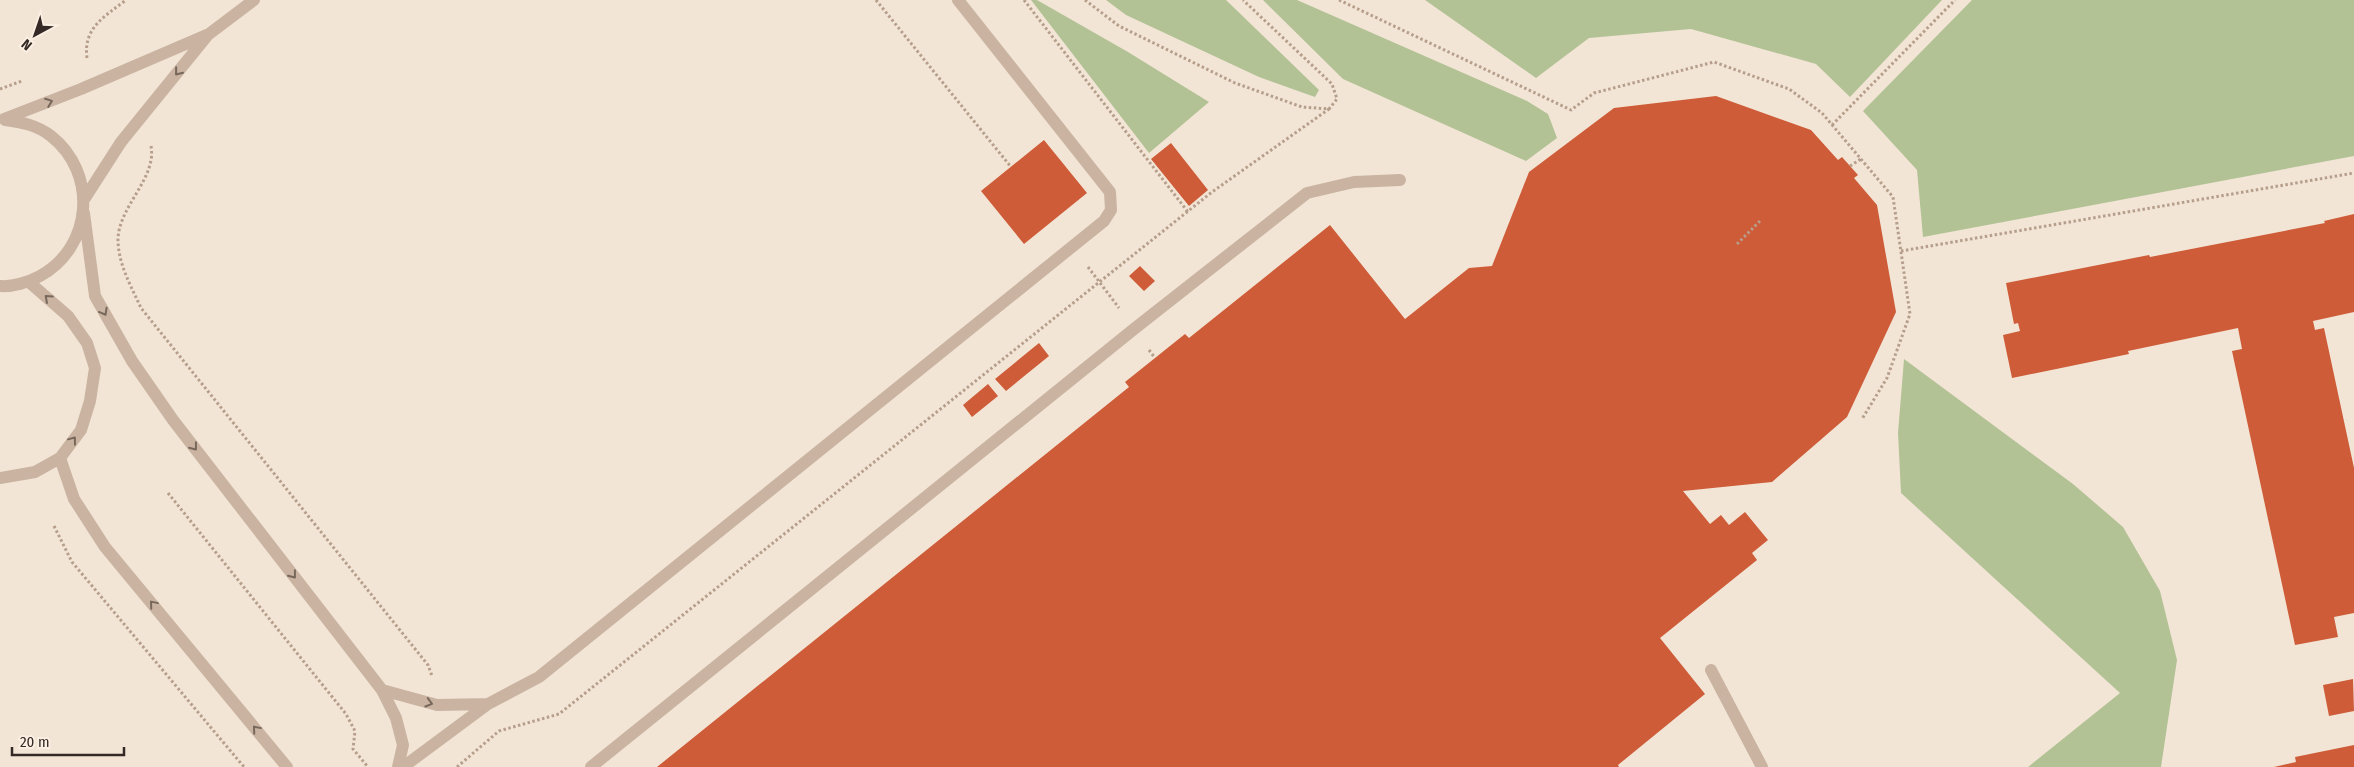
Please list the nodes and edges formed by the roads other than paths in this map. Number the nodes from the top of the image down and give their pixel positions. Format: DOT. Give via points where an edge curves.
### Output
graph roads {
  1 [pos="254,0"];
  2 [pos="958,0"];
  3 [pos="209,34"];
  4 [pos="2,120"];
  5 [pos="1400,180"];
  6 [pos="85,198"];
  7 [pos="84,213"];
  8 [pos="29,282"];
  9 [pos="0,286"];
  10 [pos="60,458"];
  11 [pos="0,478"];
  12 [pos="1711,670"];
  13 [pos="382,690"];
  14 [pos="488,704"];
  15 [pos="287,767"];
  16 [pos="398,767"];
  17 [pos="404,767"];
  18 [pos="591,767"];
  19 [pos="1762,767"];
  1 -- 3 [label="street"];
  2 -- 14 [label="street" via="1110,192 1112,210 1073,248 539,677"];
  4 -- 3 [label="street, one-way"];
  3 -- 6 [label="street, one-way" via="121,142"];
  4 -- 6 [label="street" via="28,124 50,135 68,153 80,174"];
  5 -- 18 [label="street" via="1354,182 1307,193 1134,328"];
  6 -- 7 [label="street"];
  7 -- 8 [label="street" via="78,236 66,255 49,271"];
  7 -- 13 [label="street, one-way" via="95,296 132,361 173,420"];
  8 -- 9 [label="street"];
  10 -- 8 [label="street, one-way" via="81,430 95,368 87,343 68,316"];
  10 -- 11 [label="street" via="35,472"];
  15 -- 10 [label="street, one-way" via="105,547 74,499"];
  12 -- 19 [label="street"];
  13 -- 14 [label="street, one-way" via="437,705"];
  13 -- 16 [label="street" via="396,718 403,745"];
  14 -- 17 [label="street"];
}
